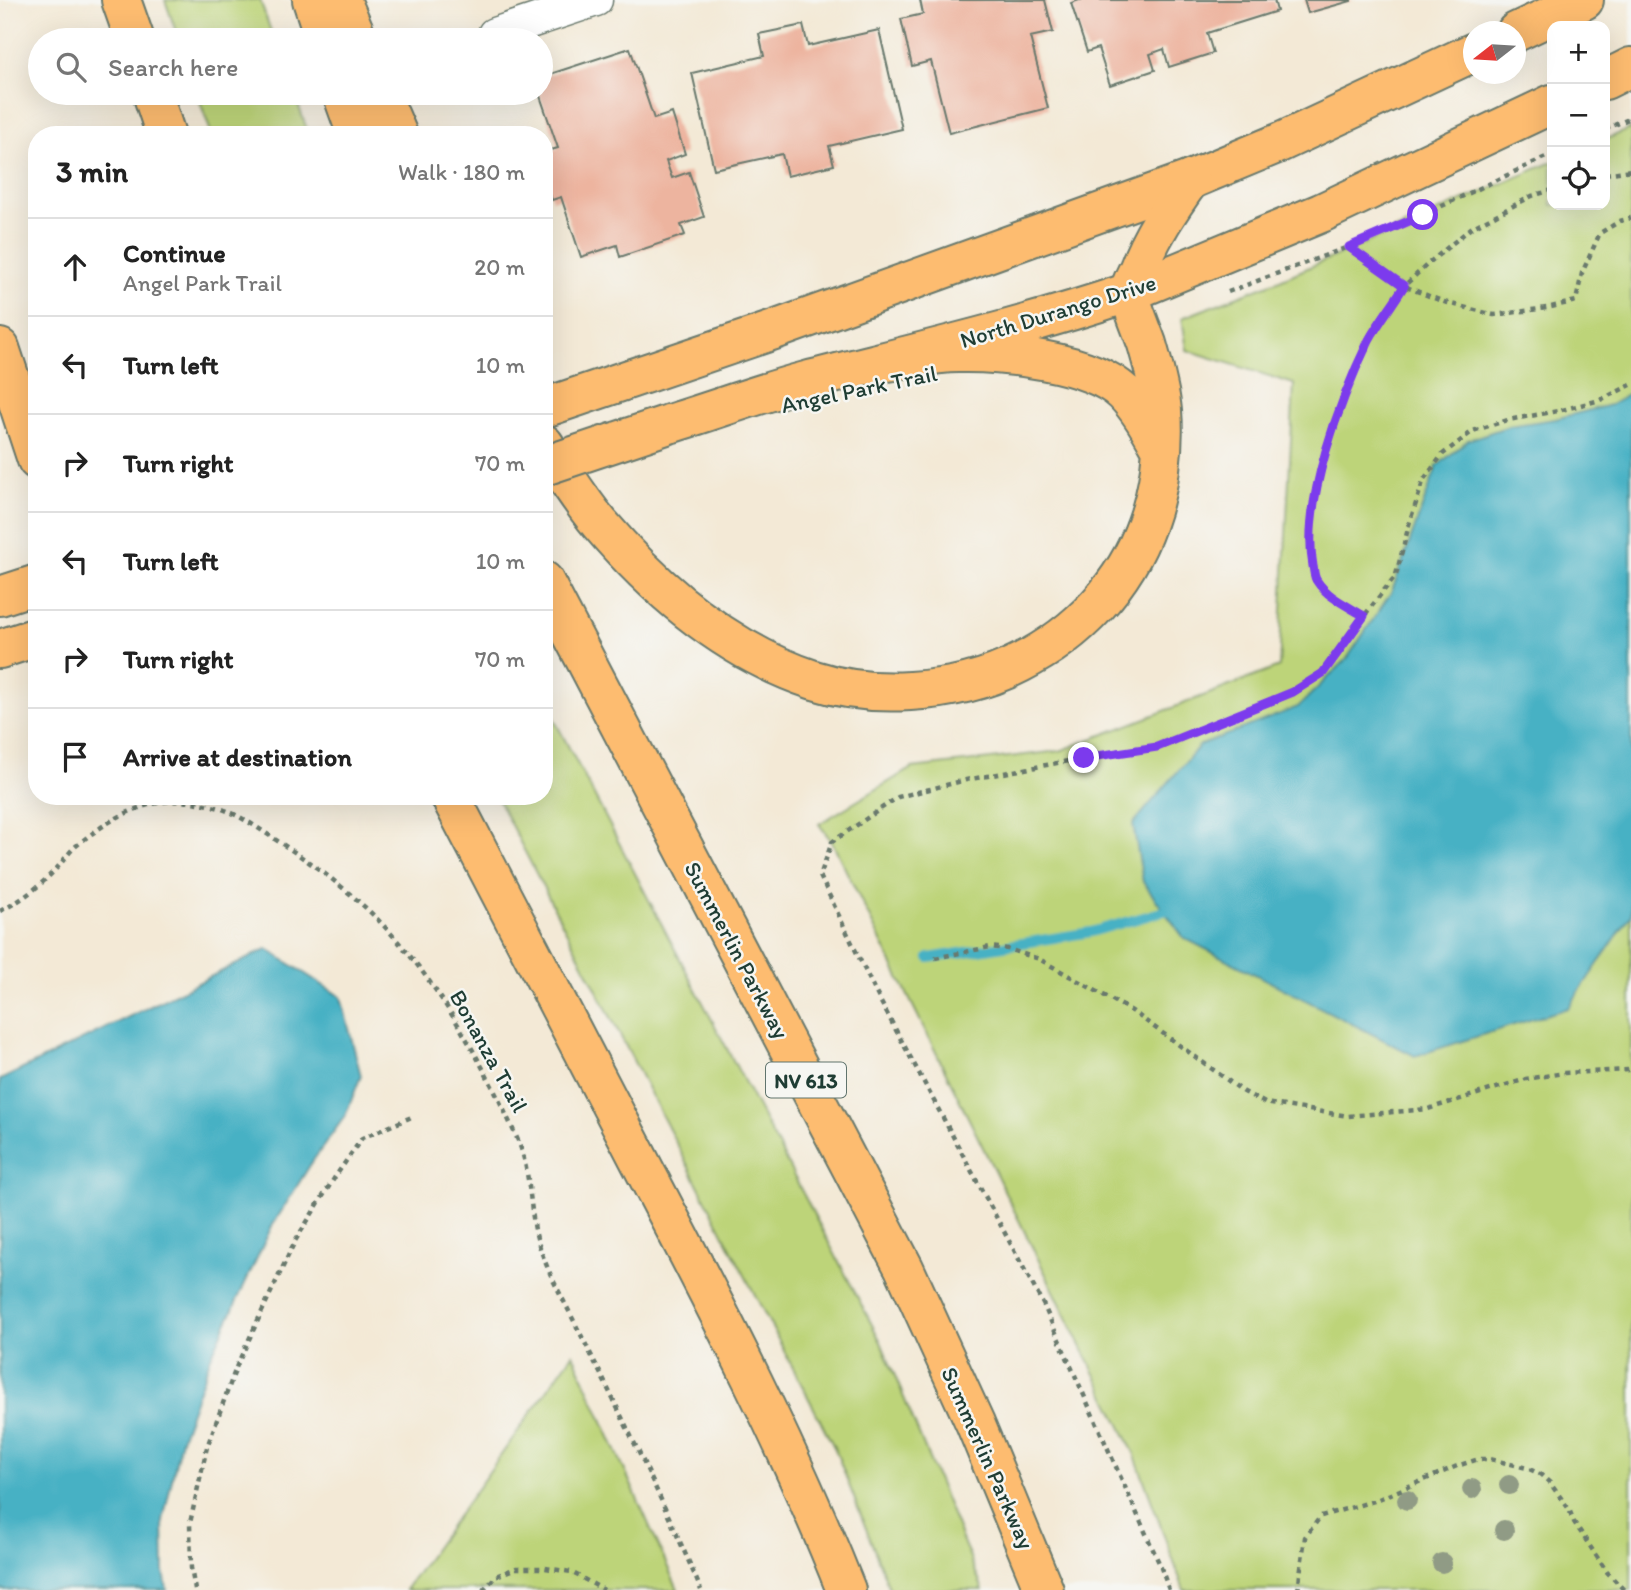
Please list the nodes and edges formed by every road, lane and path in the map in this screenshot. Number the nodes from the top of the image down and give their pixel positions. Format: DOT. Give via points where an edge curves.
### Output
graph roads {
  1 [pos="121,0"];
  2 [pos="312,0"];
  3 [pos="341,0"];
  4 [pos="596,0"];
  5 [pos="1584,0"];
  6 [pos="1526,27"];
  7 [pos="131,28"];
  8 [pos="321,28"];
  9 [pos="353,28"];
  10 [pos="512,28"];
  11 [pos="1463,57"];
  12 [pos="1631,68"];
  13 [pos="1610,78"];
  14 [pos="156,105"];
  15 [pos="346,105"];
  16 [pos="385,105"];
  17 [pos="1547,106"];
  18 [pos="1631,118"];
  19 [pos="163,126"];
  20 [pos="354,126"];
  21 [pos="394,126"];
  22 [pos="1610,127"];
  23 [pos="1547,156"];
  24 [pos="1631,170"];
  25 [pos="1610,173"];
  26 [pos="1190,180"];
  27 [pos="1547,192"];
  28 [pos="1631,218"];
  29 [pos="1349,247"];
  30 [pos="1404,286"];
  31 [pos="1130,292"];
  32 [pos="1226,293"];
  33 [pos="0,348"];
  34 [pos="888,362"];
  35 [pos="1631,385"];
  36 [pos="553,405"];
  37 [pos="28,433"];
  38 [pos="1161,448"];
  39 [pos="553,458"];
  40 [pos="553,463"];
  41 [pos="28,587"];
  42 [pos="0,596"];
  43 [pos="553,598"];
  44 [pos="1364,616"];
  45 [pos="28,640"];
  46 [pos="0,649"];
  47 [pos="151,805"];
  48 [pos="208,805"];
  49 [pos="455,805"];
  50 [pos="0,911"];
  51 [pos="935,958"];
  52 [pos="1631,1070"];
  53 [pos="414,1116"];
  54 [pos="195,1590"];
  55 [pos="483,1590"];
  56 [pos="604,1590"];
  57 [pos="701,1590"];
  58 [pos="846,1590"];
  59 [pos="1044,1590"];
  60 [pos="1169,1590"];
  61 [pos="1298,1590"];
  62 [pos="1624,1590"];
  1 -- 7 [label="main road"];
  2 -- 8 [label="main road"];
  3 -- 9 [label="main road"];
  4 -- 10 [label="street"];
  5 -- 6 [label="main road"];
  11 -- 26 [label="main road"];
  12 -- 13 [label="main road"];
  14 -- 19 [label="main road"];
  15 -- 20 [label="main road"];
  16 -- 21 [label="main road"];
  17 -- 31 [label="main road, North Durango Drive" via="1321,213"];
  18 -- 22 [label="path"];
  23 -- 29 [label="path"];
  24 -- 25 [label="path"];
  26 -- 31 [label="main road" via="1165,215"];
  26 -- 36 [label="main road"];
  27 -- 30 [label="path" via="1471,228"];
  28 -- 30 [label="path" via="1600,233 1582,273 1576,301 1494,315"];
  29 -- 30 [label="path"];
  29 -- 32 [label="path"];
  30 -- 44 [label="path" via="1349,384 1313,509 1310,549 1315,580"];
  31 -- 34 [label="main road, North Durango Drive"];
  31 -- 38 [label="main road" via="1156,379 1162,411"];
  33 -- 37 [label="main road"];
  34 -- 38 [label="main road" via="955,353 1000,354 1087,372 1123,392"];
  34 -- 40 [label="main road, North Durango Drive, bridge" via="803,382"];
  35 -- 44 [label="path" via="1600,400 1473,431 1443,454 1424,480 1396,575"];
  38 -- 39 [label="main road" via="1155,496 1135,551 1121,577 1084,619 1037,655 1003,672 936,690 898,692 816,681 765,659 708,625 678,603 599,523"];
  41 -- 42 [label="main road"];
  43 -- 59 [label="main road, Summerlin Parkway / NV 613" via="904,1268"];
  44 -- 60 [label="path" via="1323,673 1293,692 1157,747 966,780 898,797 832,842 820,876 876,993 1044,1306"];
  45 -- 46 [label="main road"];
  47 -- 50 [label="path, Bonanza Trail" via="108,823 74,847 35,889"];
  48 -- 57 [label="path, Bonanza Trail" via="259,829 330,877 399,943 458,1023 518,1139 534,1227 552,1280 641,1457"];
  49 -- 58 [label="main road" via="758,1390"];
  51 -- 52 [label="path" via="990,947 1039,959 1132,1011 1244,1092 1265,1103 1289,1107 1348,1116 1428,1109 1526,1079"];
  53 -- 54 [label="path" via="362,1138 295,1241 237,1365 207,1447 190,1523"];
  55 -- 56 [label="path" via="496,1576 516,1567 545,1567 571,1572"];
  61 -- 62 [label="path" via="1305,1537 1321,1516 1374,1501 1479,1459 1527,1468 1550,1483 1607,1572"];
}
